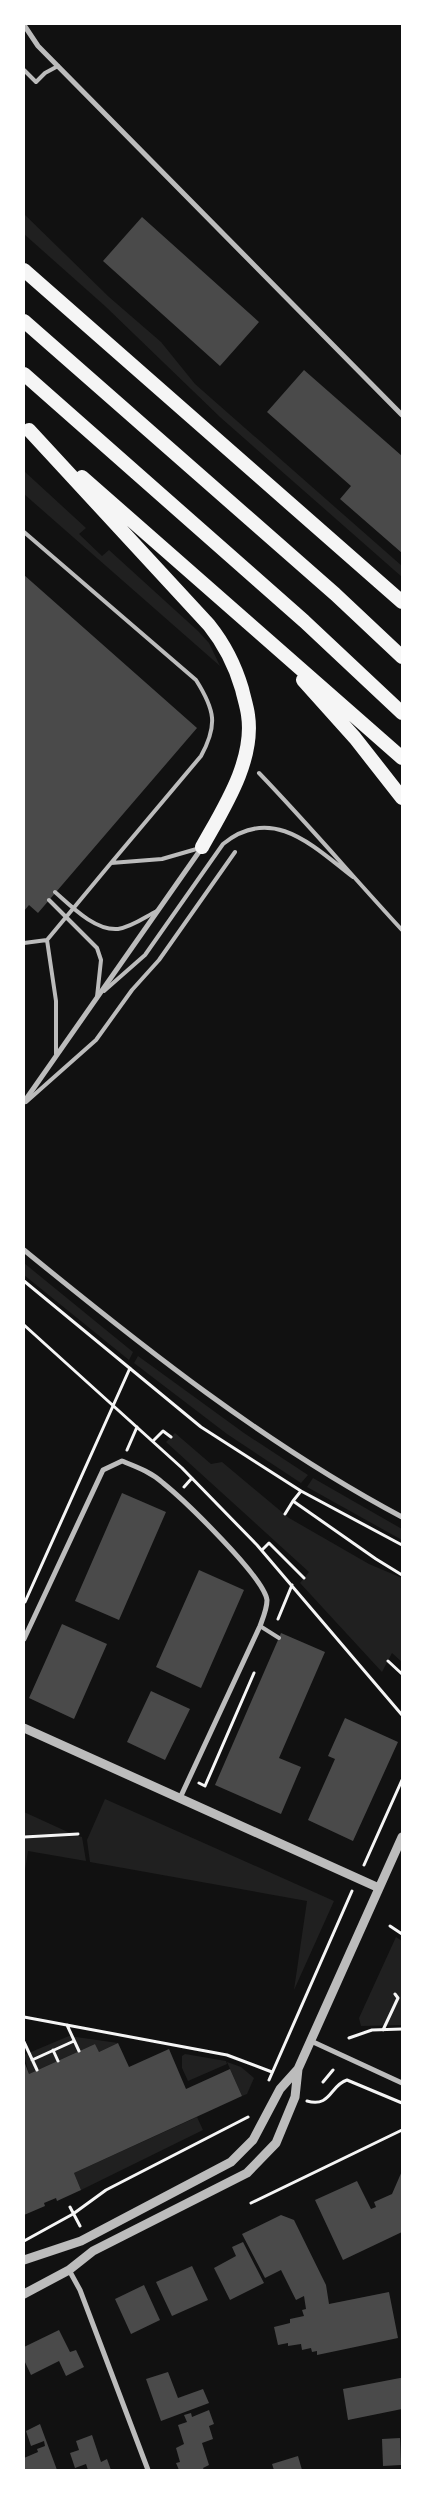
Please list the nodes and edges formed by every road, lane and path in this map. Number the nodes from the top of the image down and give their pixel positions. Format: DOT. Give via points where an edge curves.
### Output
graph roads {
  1 [pos="24,25"];
  2 [pos="58,66"];
  3 [pos="24,70"];
  4 [pos="24,270"];
  5 [pos="24,321"];
  6 [pos="24,374"];
  7 [pos="402,415"];
  8 [pos="26,428"];
  9 [pos="24,532"];
  10 [pos="402,602"];
  11 [pos="263,637"];
  12 [pos="402,657"];
  13 [pos="402,713"];
  14 [pos="402,758"];
  15 [pos="259,773"];
  16 [pos="402,798"];
  17 [pos="202,847"];
  18 [pos="235,852"];
  19 [pos="111,863"];
  20 [pos="353,877"];
  21 [pos="55,892"];
  22 [pos="49,900"];
  23 [pos="73,907"];
  24 [pos="159,910"];
  25 [pos="65,916"];
  26 [pos="402,930"];
  27 [pos="47,940"];
  28 [pos="24,943"];
  29 [pos="97,997"];
  30 [pos="56,1055"];
  31 [pos="24,1103"];
  32 [pos="24,1250"];
  33 [pos="24,1281"];
  34 [pos="24,1325"];
  35 [pos="130,1368"];
  36 [pos="112,1404"];
  37 [pos="137,1428"];
  38 [pos="171,1437"];
  39 [pos="153,1441"];
  40 [pos="127,1450"];
  41 [pos="301,1491"];
  42 [pos="293,1500"];
  43 [pos="284,1514"];
  44 [pos="402,1517"];
  45 [pos="402,1545"];
  46 [pos="262,1550"];
  47 [pos="402,1575"];
  48 [pos="304,1578"];
  49 [pos="24,1605"];
  50 [pos="260,1626"];
  51 [pos="280,1638"];
  52 [pos="24,1639"];
  53 [pos="388,1661"];
  54 [pos="402,1674"];
  55 [pos="402,1715"];
  56 [pos="24,1728"];
  57 [pos="402,1780"];
  58 [pos="180,1798"];
  59 [pos="78,1834"];
  60 [pos="24,1837"];
  61 [pos="402,1837"];
  62 [pos="358,1878"];
  63 [pos="379,1888"];
  64 [pos="390,1926"];
  65 [pos="402,1934"];
  66 [pos="395,1994"];
  67 [pos="24,2017"];
  68 [pos="67,2025"];
  69 [pos="402,2029"];
  70 [pos="383,2030"];
  71 [pos="348,2038"];
  72 [pos="74,2041"];
  73 [pos="310,2041"];
  74 [pos="24,2042"];
  75 [pos="53,2050"];
  76 [pos="79,2051"];
  77 [pos="32,2060"];
  78 [pos="58,2061"];
  79 [pos="298,2069"];
  80 [pos="37,2070"];
  81 [pos="333,2070"];
  82 [pos="270,2072"];
  83 [pos="277,2074"];
  84 [pos="323,2082"];
  85 [pos="402,2083"];
  86 [pos="280,2090"];
  87 [pos="295,2097"];
  88 [pos="402,2103"];
  89 [pos="253,2115"];
  90 [pos="402,2130"];
  91 [pos="251,2203"];
  92 [pos="70,2207"];
  93 [pos="73,2214"];
  94 [pos="82,2230"];
  95 [pos="24,2241"];
  96 [pos="24,2260"];
  97 [pos="69,2270"];
  98 [pos="24,2294"];
  99 [pos="148,2470"];
  1 -- 2 [label="street" via="38,46"];
  2 -- 3 [label="lane" via="36,82"];
  2 -- 7 [label="street"];
  4 -- 10 [label="highway"];
  5 -- 12 [label="highway" via="335,594"];
  6 -- 13 [label="highway" via="289,608"];
  8 -- 11 [label="highway"];
  8 -- 17 [label="highway" via="209,625 237,671 248,716 248,739 238,775"];
  9 -- 19 [label="lane" via="196,680 208,700 213,721 211,738 201,756"];
  11 -- 14 [label="highway"];
  11 -- 16 [label="highway" via="355,738"];
  15 -- 20 [label="lane" via="316,832"];
  17 -- 19 [label="lane" via="162,859"];
  17 -- 24 [label="street"];
  18 -- 31 [label="lane" via="159,960 132,990 96,1040"];
  19 -- 23 [label="lane"];
  20 -- 26 [label="lane"];
  20 -- 29 [label="lane" via="296,836 279,828 250,828 223,844 145,955"];
  21 -- 23 [label="lane"];
  22 -- 25 [label="lane"];
  23 -- 24 [label="lane" via="104,928 118,929"];
  23 -- 25 [label="lane"];
  24 -- 29 [label="street"];
  25 -- 27 [label="lane"];
  25 -- 29 [label="lane" via="97,948 101,960"];
  27 -- 28 [label="lane"];
  27 -- 30 [label="lane" via="56,1001"];
  29 -- 30 [label="street"];
  30 -- 31 [label="street"];
  32 -- 44 [label="street" via="134,1340 236,1415"];
  33 -- 35 [label="path"];
  34 -- 36 [label="path"];
  35 -- 36 [label="path"];
  35 -- 41 [label="path" via="201,1427"];
  36 -- 37 [label="path"];
  36 -- 49 [label="path"];
  37 -- 39 [label="path"];
  37 -- 40 [label="path"];
  38 -- 39 [label="path" via="163,1430"];
  39 -- 46 [label="path"];
  41 -- 42 [label="path"];
  41 -- 45 [label="path"];
  42 -- 43 [label="path"];
  42 -- 47 [label="path"];
  46 -- 48 [label="path" via="269,1543"];
  46 -- 55 [label="path"];
  50 -- 51 [label="lane"];
  50 -- 52 [label="street" via="267,1600 260,1582 163,1482 122,1461 103,1470"];
  50 -- 58 [label="street"];
  53 -- 54 [label="path"];
  56 -- 58 [label="street"];
  57 -- 62 [label="path"];
  58 -- 62 [label="street"];
  59 -- 60 [label="path"];
  61 -- 63 [label="street"];
  62 -- 63 [label="street"];
  62 -- 82 [label="path"];
  63 -- 73 [label="street"];
  64 -- 65 [label="path"];
  66 -- 70 [label="path" via="398,1998"];
  67 -- 68 [label="path"];
  68 -- 72 [label="path"];
  68 -- 82 [label="path" via="227,2055"];
  69 -- 70 [label="path"];
  70 -- 71 [label="path"];
  72 -- 75 [label="path"];
  72 -- 76 [label="path"];
  73 -- 79 [label="street"];
  73 -- 85 [label="street"];
  74 -- 77 [label="path"];
  75 -- 77 [label="path"];
  75 -- 78 [label="path"];
  77 -- 80 [label="path"];
  79 -- 86 [label="street"];
  79 -- 87 [label="street"];
  81 -- 84 [label="path"];
  82 -- 83 [label="path"];
  82 -- 86 [label="path" via="268,2084"];
  86 -- 96 [label="street" via="253,2140 231,2162 81,2241"];
  87 -- 88 [label="path" via="311,2103 322,2102 347,2080"];
  87 -- 97 [label="street" via="276,2143 247,2174 93,2251"];
  89 -- 93 [label="path" via="106,2190"];
  90 -- 91 [label="path"];
  92 -- 93 [label="path"];
  93 -- 94 [label="path"];
  93 -- 95 [label="path"];
  97 -- 98 [label="street"];
  97 -- 99 [label="street" via="80,2290"];
}
